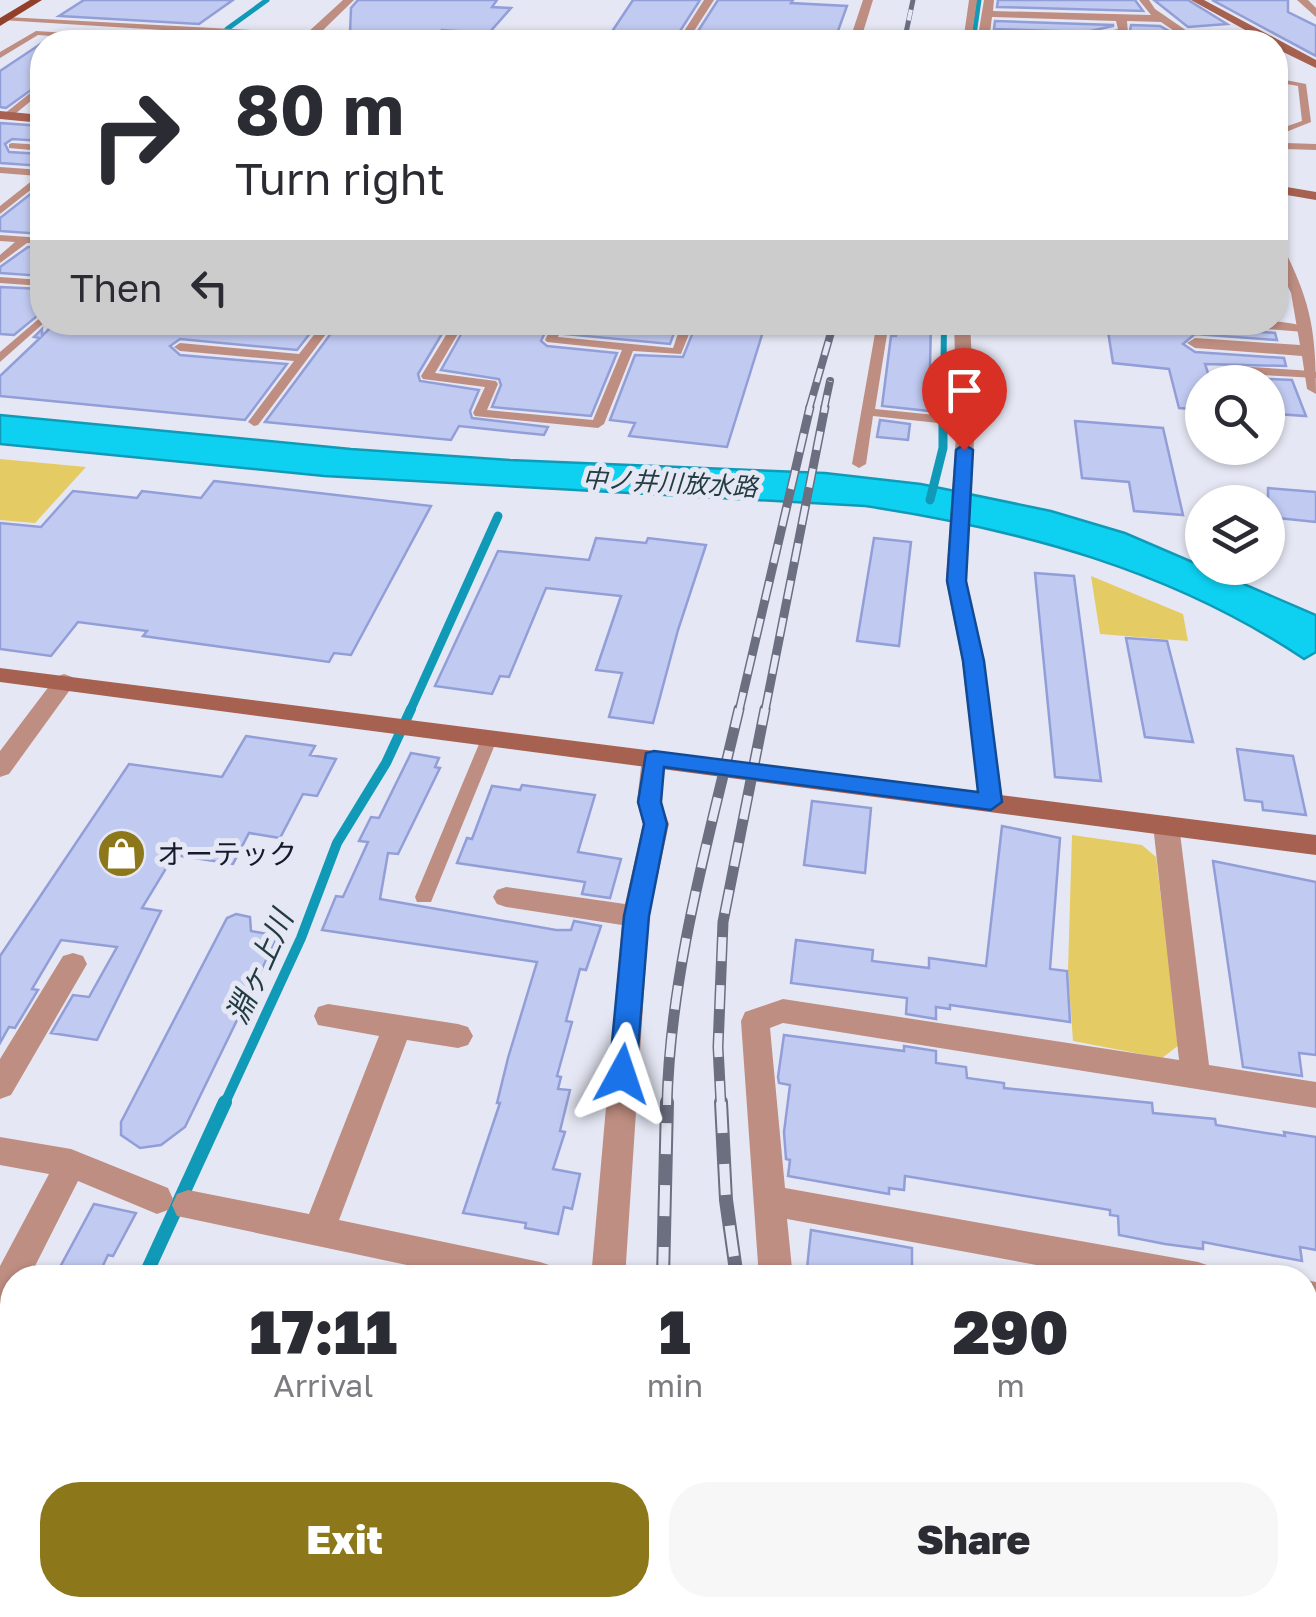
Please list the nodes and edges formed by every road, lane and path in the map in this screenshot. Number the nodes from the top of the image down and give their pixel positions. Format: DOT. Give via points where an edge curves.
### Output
graph roads {
  1 [pos="38,0"];
  2 [pos="349,0"];
  3 [pos="709,0"];
  4 [pos="868,0"];
  5 [pos="973,0"];
  6 [pos="1144,0"];
  7 [pos="1196,0"];
  8 [pos="1302,0"];
  9 [pos="988,7"];
  10 [pos="1316,14"];
  11 [pos="1120,18"];
  12 [pos="1161,19"];
  13 [pos="3,22"];
  14 [pos="178,30"];
  15 [pos="316,30"];
  16 [pos="690,30"];
  17 [pos="858,30"];
  18 [pos="968,30"];
  19 [pos="1124,30"];
  20 [pos="1179,30"];
  21 [pos="1251,30"];
  22 [pos="30,38"];
  23 [pos="1288,50"];
  24 [pos="0,56"];
  25 [pos="1316,65"];
  26 [pos="1288,82"];
  27 [pos="1302,84"];
  28 [pos="1316,85"];
  29 [pos="30,97"];
  30 [pos="0,101"];
  31 [pos="24,102"];
  32 [pos="30,102"];
  33 [pos="3,116"];
  34 [pos="30,118"];
  35 [pos="1311,125"];
  36 [pos="12,146"];
  37 [pos="30,147"];
  38 [pos="1316,148"];
  39 [pos="1288,149"];
  40 [pos="0,170"];
  41 [pos="30,174"];
  42 [pos="30,185"];
  43 [pos="1288,191"];
  44 [pos="1316,196"];
  45 [pos="0,211"];
  46 [pos="0,238"];
  47 [pos="24,240"];
  48 [pos="30,240"];
  49 [pos="0,260"];
  50 [pos="1288,268"];
  51 [pos="0,280"];
  52 [pos="30,283"];
  53 [pos="1288,327"];
  54 [pos="1304,328"];
  55 [pos="30,330"];
  56 [pos="320,335"];
  57 [pos="452,335"];
  58 [pos="554,335"];
  59 [pos="683,335"];
  60 [pos="881,335"];
  61 [pos="963,335"];
  62 [pos="1194,343"];
  63 [pos="180,347"];
  64 [pos="629,347"];
  65 [pos="1307,351"];
  66 [pos="0,358"];
  67 [pos="302,358"];
  68 [pos="1285,378"];
  69 [pos="1314,382"];
  70 [pos="868,412"];
  71 [pos="254,422"];
  72 [pos="966,422"];
  73 [pos="858,464"];
  74 [pos="0,674"];
  75 [pos="64,682"];
  76 [pos="490,737"];
  77 [pos="654,758"];
  78 [pos="0,768"];
  79 [pos="991,802"];
  80 [pos="1166,825"];
  81 [pos="1316,845"];
  82 [pos="424,897"];
  83 [pos="506,897"];
  84 [pos="636,916"];
  85 [pos="73,964"];
  86 [pos="328,1016"];
  87 [pos="397,1028"];
  88 [pos="458,1036"];
  89 [pos="1196,1077"];
  90 [pos="0,1086"];
  91 [pos="1316,1095"];
  92 [pos="0,1151"];
  93 [pos="71,1162"];
  94 [pos="768,1200"];
  95 [pos="320,1230"];
  96 [pos="18,1265"];
  97 [pos="432,1265"];
  98 [pos="609,1265"];
  99 [pos="775,1265"];
  100 [pos="1126,1265"];
  1 -- 13 [label="main road"];
  2 -- 15 [label="street"];
  3 -- 16 [label="street"];
  4 -- 17 [label="street"];
  5 -- 18 [label="lane"];
  6 -- 12 [label="street"];
  7 -- 21 [label="street"];
  8 -- 10 [label="street"];
  9 -- 11 [label="street"];
  11 -- 12 [label="street"];
  11 -- 19 [label="street"];
  12 -- 20 [label="street"];
  13 -- 14 [label="street"];
  22 -- 24 [label="lane"];
  23 -- 25 [label="street"];
  26 -- 27 [label="lane"];
  27 -- 28 [label="lane"];
  27 -- 35 [label="lane"];
  29 -- 31 [label="lane"];
  30 -- 31 [label="lane"];
  31 -- 32 [label="lane"];
  31 -- 33 [label="lane"];
  33 -- 34 [label="street"];
  36 -- 37 [label="lane"];
  38 -- 39 [label="lane"];
  40 -- 41 [label="lane"];
  42 -- 45 [label="lane"];
  43 -- 44 [label="street"];
  46 -- 47 [label="lane"];
  47 -- 48 [label="lane"];
  47 -- 49 [label="lane"];
  50 -- 54 [label="street"];
  51 -- 52 [label="lane"];
  53 -- 54 [label="lane"];
  54 -- 65 [label="street"];
  55 -- 66 [label="lane"];
  56 -- 67 [label="lane"];
  57 -- 64 [label="lane" via="427,376 492,384 479,412 598,424"];
  58 -- 64 [label="lane" via="551,340"];
  59 -- 64 [label="lane" via="677,352"];
  60 -- 70 [label="lane"];
  61 -- 72 [label="street"];
  62 -- 65 [label="street"];
  63 -- 67 [label="lane"];
  65 -- 69 [label="street"];
  67 -- 71 [label="lane"];
  68 -- 69 [label="lane"];
  70 -- 72 [label="lane"];
  70 -- 73 [label="lane"];
  72 -- 79 [label="street" via="956,581 974,661"];
  74 -- 75 [label="street"];
  75 -- 76 [label="street"];
  75 -- 78 [label="street"];
  76 -- 77 [label="street"];
  76 -- 82 [label="lane"];
  77 -- 79 [label="street"];
  77 -- 84 [label="street" via="649,802 656,824"];
  79 -- 80 [label="street"];
  80 -- 81 [label="street"];
  80 -- 89 [label="street"];
  83 -- 84 [label="street"];
  84 -- 98 [label="street"];
  85 -- 90 [label="street"];
  86 -- 87 [label="street"];
  87 -- 88 [label="street"];
  87 -- 95 [label="street"];
  89 -- 91 [label="street"];
  89 -- 94 [label="street" via="782,1010 756,1021"];
  92 -- 93 [label="street"];
  93 -- 95 [label="street" via="173,1202"];
  93 -- 96 [label="street"];
  94 -- 99 [label="street"];
  94 -- 100 [label="street"];
  95 -- 97 [label="street"];
}
